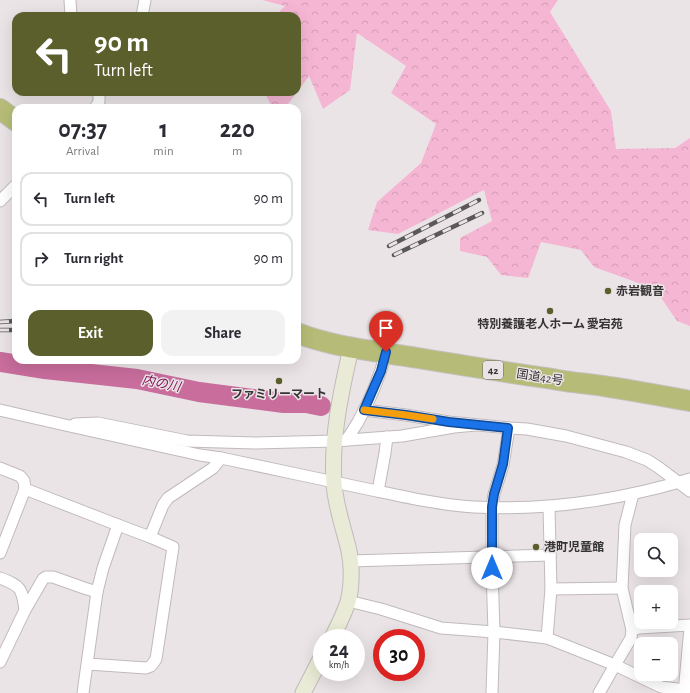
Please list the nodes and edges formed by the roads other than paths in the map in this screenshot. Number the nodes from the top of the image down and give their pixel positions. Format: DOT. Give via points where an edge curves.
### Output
graph roads {
  1 [pos="70,0"];
  2 [pos="145,0"];
  3 [pos="71,12"];
  4 [pos="143,12"];
  5 [pos="0,109"];
  6 [pos="12,118"];
  7 [pos="12,189"];
  8 [pos="0,202"];
  9 [pos="301,334"];
  10 [pos="351,348"];
  11 [pos="386,352"];
  12 [pos="690,401"];
  13 [pos="0,410"];
  14 [pos="364,410"];
  15 [pos="65,425"];
  16 [pos="476,425"];
  17 [pos="508,428"];
  18 [pos="387,437"];
  19 [pos="341,440"];
  20 [pos="221,458"];
  21 [pos="0,468"];
  22 [pos="690,479"];
  23 [pos="334,482"];
  24 [pos="678,483"];
  25 [pos="25,489"];
  26 [pos="378,491"];
  27 [pos="690,491"];
  28 [pos="633,494"];
  29 [pos="492,507"];
  30 [pos="549,507"];
  31 [pos="118,525"];
  32 [pos="150,537"];
  33 [pos="0,553"];
  34 [pos="550,556"];
  35 [pos="492,557"];
  36 [pos="350,561"];
  37 [pos="0,578"];
  38 [pos="622,588"];
  39 [pos="551,589"];
  40 [pos="97,592"];
  41 [pos="348,601"];
  42 [pos="25,610"];
  43 [pos="690,627"];
  44 [pos="336,629"];
  45 [pos="632,630"];
  46 [pos="494,632"];
  47 [pos="547,638"];
  48 [pos="0,662"];
  49 [pos="88,664"];
  50 [pos="615,665"];
  51 [pos="313,674"];
  52 [pos="659,690"];
  53 [pos="684,691"];
  54 [pos="83,693"];
  55 [pos="303,693"];
  56 [pos="492,693"];
  57 [pos="599,693"];
  1 -- 3 [label="street"];
  2 -- 4 [label="street"];
  5 -- 6 [label="highway"];
  7 -- 8 [label="street"];
  9 -- 10 [label="highway, 国道42号 / 42"];
  10 -- 11 [label="highway, 国道42号 / 42"];
  10 -- 19 [label="street" via="340,400"];
  11 -- 12 [label="highway, 国道42号 / 42"];
  11 -- 14 [label="street" via="381,371"];
  13 -- 15 [label="street"];
  14 -- 16 [label="street"];
  14 -- 19 [label="street" via="350,435"];
  15 -- 19 [label="street" via="98,423 191,441 255,443"];
  15 -- 20 [label="street"];
  16 -- 17 [label="street"];
  16 -- 18 [label="street"];
  17 -- 24 [label="street" via="554,433 626,452 652,463"];
  17 -- 29 [label="street" via="503,464"];
  18 -- 19 [label="street"];
  18 -- 26 [label="street"];
  19 -- 23 [label="street" via="333,468"];
  20 -- 23 [label="street"];
  20 -- 32 [label="street" via="213,468 168,498 163,504"];
  21 -- 25 [label="street" via="20,476"];
  22 -- 24 [label="street"];
  23 -- 26 [label="street"];
  23 -- 36 [label="street"];
  24 -- 27 [label="street"];
  24 -- 28 [label="street"];
  25 -- 31 [label="street"];
  25 -- 33 [label="street"];
  26 -- 29 [label="street" via="454,505"];
  28 -- 30 [label="street"];
  28 -- 38 [label="street" via="625,525"];
  29 -- 30 [label="street"];
  29 -- 35 [label="street"];
  30 -- 34 [label="street"];
  31 -- 32 [label="street"];
  31 -- 40 [label="street"];
  32 -- 49 [label="street" via="173,547 156,659 146,668"];
  34 -- 35 [label="street"];
  34 -- 39 [label="street"];
  35 -- 36 [label="street"];
  35 -- 46 [label="street"];
  36 -- 41 [label="street" via="351,582"];
  37 -- 42 [label="street" via="18,587"];
  38 -- 39 [label="street"];
  38 -- 45 [label="street"];
  39 -- 47 [label="street"];
  40 -- 42 [label="street" via="46,577 40,582"];
  40 -- 49 [label="street"];
  41 -- 44 [label="street"];
  41 -- 46 [label="street" via="441,628"];
  42 -- 48 [label="street"];
  43 -- 45 [label="street"];
  43 -- 53 [label="street"];
  45 -- 50 [label="street" via="631,638"];
  46 -- 47 [label="street"];
  46 -- 56 [label="street"];
  47 -- 50 [label="street"];
  49 -- 54 [label="street"];
  50 -- 52 [label="street"];
  50 -- 57 [label="street"];
  51 -- 55 [label="street"];
  52 -- 53 [label="street"];
}
